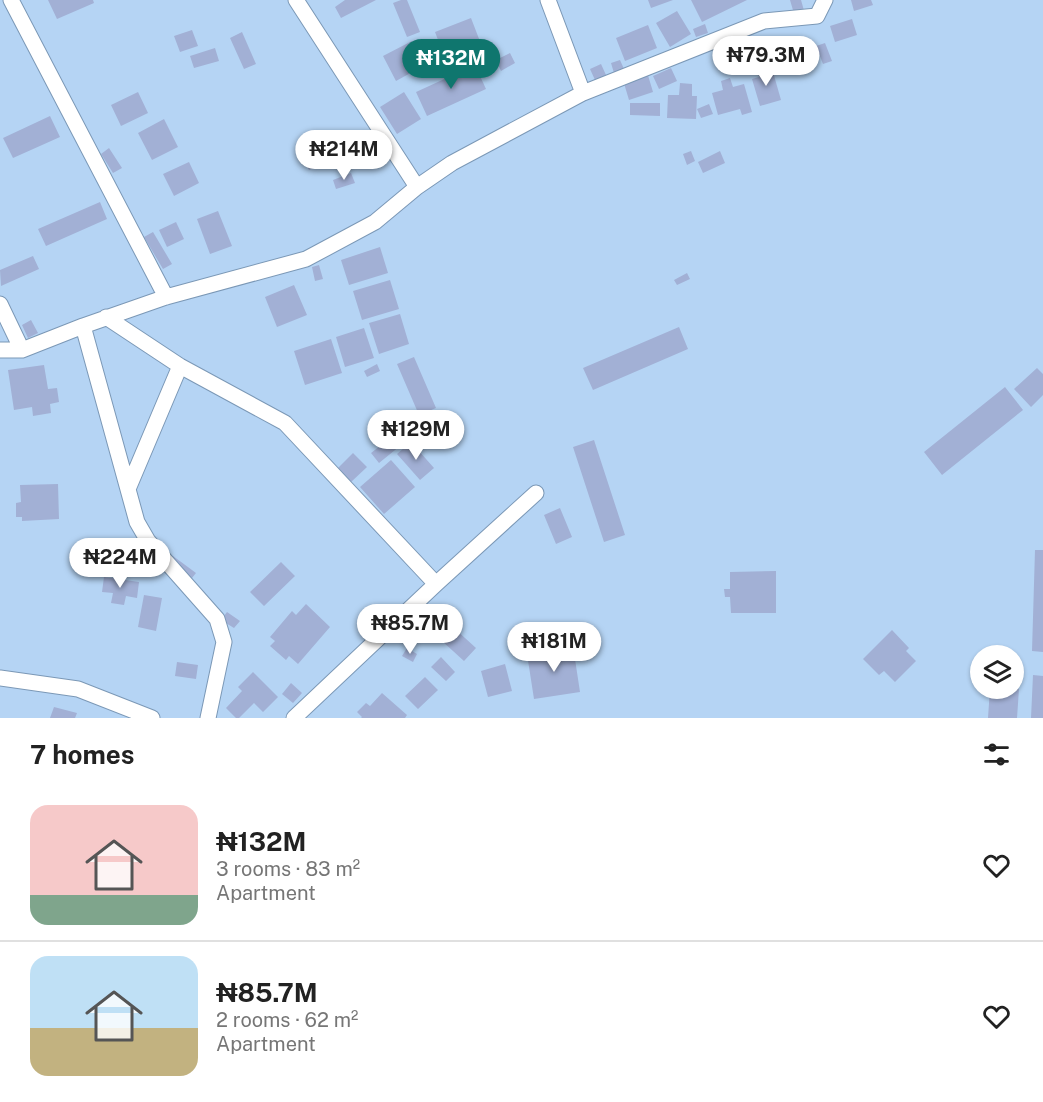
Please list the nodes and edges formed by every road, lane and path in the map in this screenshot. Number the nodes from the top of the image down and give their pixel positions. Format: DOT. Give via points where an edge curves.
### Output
graph roads {
  1 [pos="10,0"];
  2 [pos="296,0"];
  3 [pos="548,0"];
  4 [pos="825,0"];
  5 [pos="583,93"];
  6 [pos="417,188"];
  7 [pos="166,297"];
  8 [pos="0,304"];
  9 [pos="106,317"];
  10 [pos="83,326"];
  11 [pos="0,350"];
  12 [pos="22,350"];
  13 [pos="180,366"];
  14 [pos="128,489"];
  15 [pos="536,493"];
  16 [pos="436,584"];
  17 [pos="0,678"];
  18 [pos="152,718"];
  19 [pos="208,718"];
  20 [pos="294,718"];
  1 -- 7 [label="street"];
  2 -- 6 [label="street"];
  3 -- 5 [label="street"];
  4 -- 5 [label="street" via="817,16 764,21"];
  5 -- 6 [label="street" via="452,163"];
  6 -- 7 [label="street" via="375,222 306,259"];
  7 -- 9 [label="street"];
  8 -- 12 [label="street"];
  9 -- 10 [label="street"];
  9 -- 13 [label="street"];
  10 -- 12 [label="street"];
  10 -- 14 [label="street"];
  11 -- 12 [label="street"];
  13 -- 14 [label="street"];
  13 -- 16 [label="street" via="285,423"];
  14 -- 19 [label="street" via="147,541 217,619 224,642"];
  15 -- 16 [label="street"];
  16 -- 20 [label="street"];
  17 -- 18 [label="street" via="78,689"];
}
